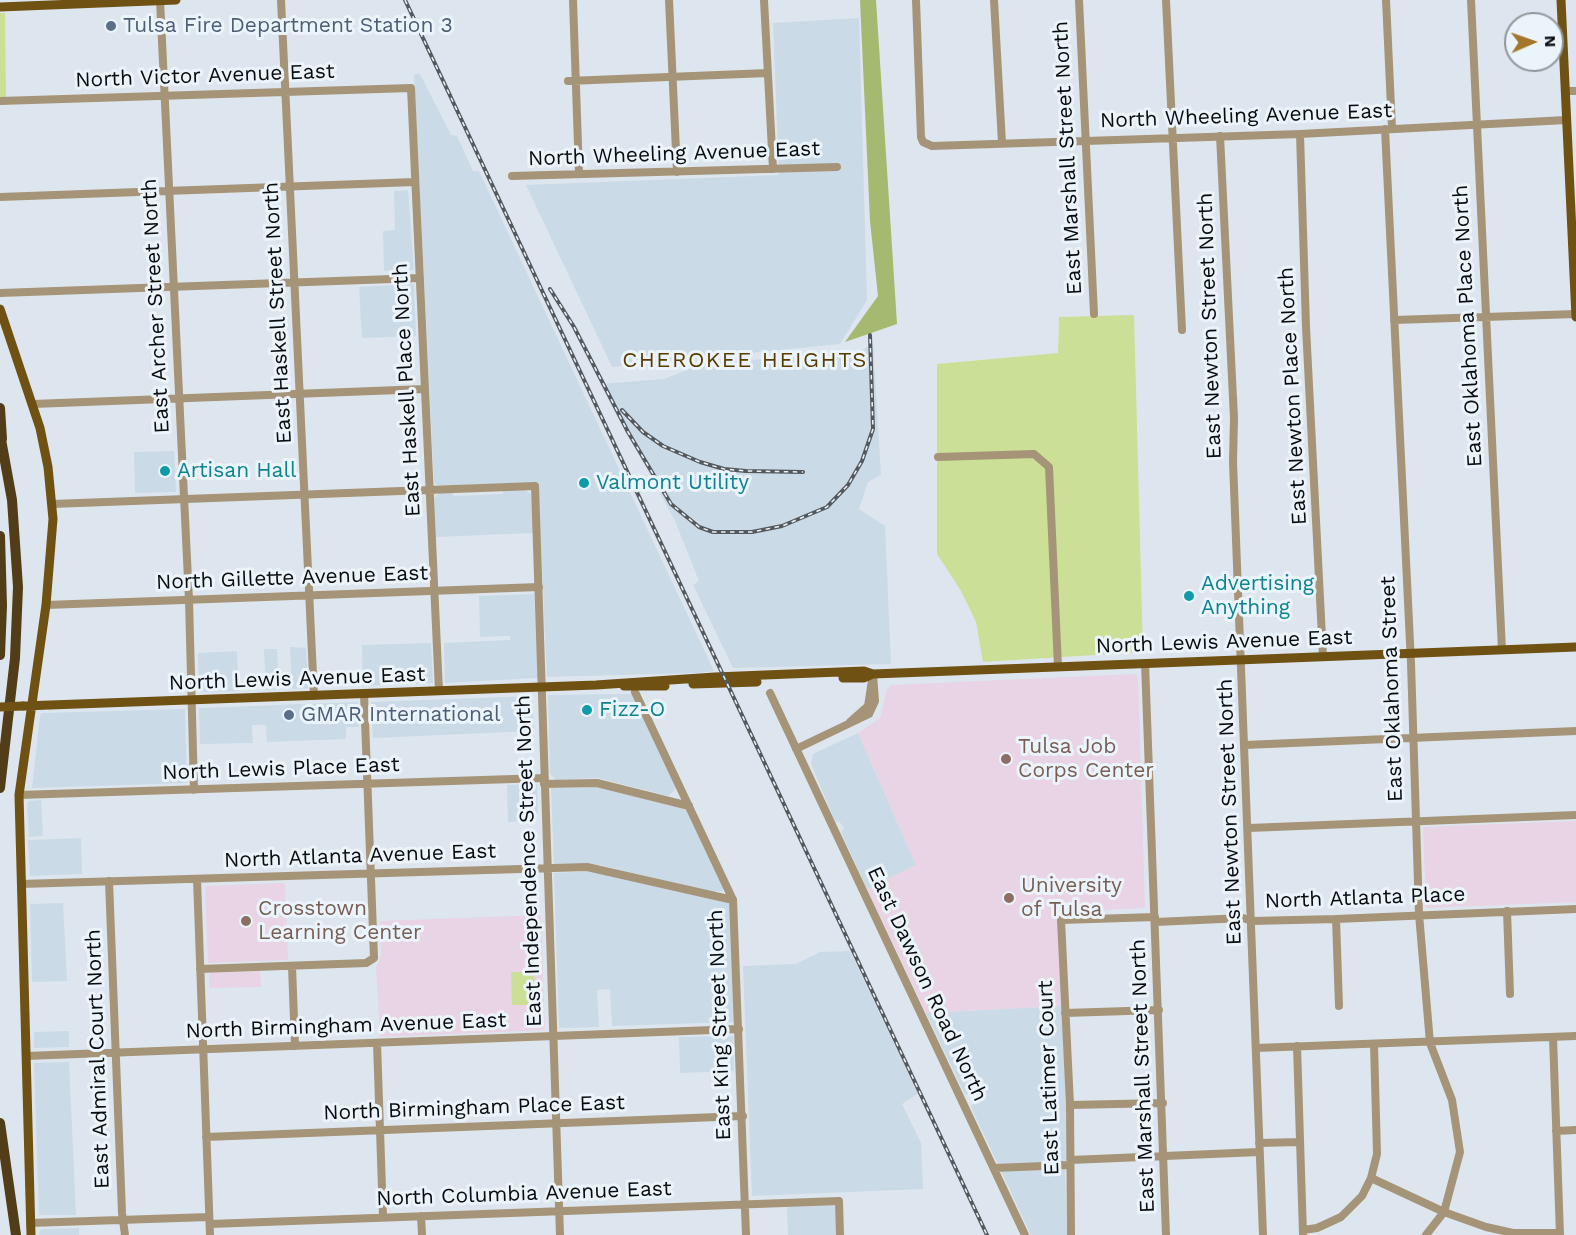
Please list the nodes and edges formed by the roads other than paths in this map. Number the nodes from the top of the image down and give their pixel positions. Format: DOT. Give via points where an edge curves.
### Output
graph roads {
  1 [pos="160,0"];
  2 [pos="176,0"];
  3 [pos="281,0"];
  4 [pos="573,0"];
  5 [pos="669,0"];
  6 [pos="764,0"];
  7 [pos="916,0"];
  8 [pos="994,0"];
  9 [pos="1079,0"];
  10 [pos="1166,0"];
  11 [pos="1386,0"];
  12 [pos="1471,0"];
  13 [pos="1561,0"];
  14 [pos="0,7"];
  15 [pos="768,73"];
  16 [pos="672,77"];
  17 [pos="572,80"];
  18 [pos="411,88"];
  19 [pos="1576,91"];
  20 [pos="285,92"];
  21 [pos="1565,92"];
  22 [pos="164,96"];
  23 [pos="0,101"];
  24 [pos="1566,120"];
  25 [pos="1476,124"];
  26 [pos="1389,129"];
  27 [pos="1300,134"];
  28 [pos="1173,136"];
  29 [pos="1220,136"];
  30 [pos="1086,140"];
  31 [pos="1002,143"];
  32 [pos="837,167"];
  33 [pos="773,169"];
  34 [pos="677,172"];
  35 [pos="579,174"];
  36 [pos="512,176"];
  37 [pos="416,182"];
  38 [pos="290,187"];
  39 [pos="168,192"];
  40 [pos="0,197"];
  41 [pos="1573,208"];
  42 [pos="420,278"];
  43 [pos="294,283"];
  44 [pos="173,287"];
  45 [pos="0,293"];
  46 [pos="0,309"];
  47 [pos="1094,314"];
  48 [pos="1576,315"];
  49 [pos="1486,316"];
  50 [pos="1394,320"];
  51 [pos="1182,330"];
  52 [pos="425,389"];
  53 [pos="299,394"];
  54 [pos="179,398"];
  55 [pos="33,404"];
  56 [pos="0,408"];
  57 [pos="1,438"];
  58 [pos="938,457"];
  59 [pos="430,490"];
  60 [pos="304,495"];
  61 [pos="183,499"];
  62 [pos="52,504"];
  63 [pos="0,536"];
  64 [pos="539,587"];
  65 [pos="435,590"];
  66 [pos="309,595"];
  67 [pos="189,600"];
  68 [pos="46,605"];
  69 [pos="1576,647"];
  70 [pos="1502,650"];
  71 [pos="1409,653"];
  72 [pos="0,655"];
  73 [pos="1323,656"];
  74 [pos="1242,659"];
  75 [pos="1145,663"];
  76 [pos="1058,667"];
  77 [pos="873,674"];
  78 [pos="541,687"];
  79 [pos="439,691"];
  80 [pos="635,692"];
  81 [pos="770,693"];
  82 [pos="364,694"];
  83 [pos="314,696"];
  84 [pos="192,701"];
  85 [pos="27,706"];
  86 [pos="0,707"];
  87 [pos="1576,731"];
  88 [pos="1413,738"];
  89 [pos="1245,745"];
  90 [pos="796,749"];
  91 [pos="544,781"];
  92 [pos="368,785"];
  93 [pos="0,788"];
  94 [pos="194,790"];
  95 [pos="19,795"];
  96 [pos="689,806"];
  97 [pos="1576,815"];
  98 [pos="1416,821"];
  99 [pos="1249,828"];
  100 [pos="547,868"];
  101 [pos="372,874"];
  102 [pos="197,879"];
  103 [pos="109,881"];
  104 [pos="21,884"];
  105 [pos="733,900"];
  106 [pos="1576,909"];
  107 [pos="1507,911"];
  108 [pos="1419,914"];
  109 [pos="1155,919"];
  110 [pos="1336,919"];
  111 [pos="1061,920"];
  112 [pos="1252,921"];
  113 [pos="292,966"];
  114 [pos="200,969"];
  115 [pos="1510,994"];
  116 [pos="1339,1006"];
  117 [pos="1159,1010"];
  118 [pos="1065,1013"];
  119 [pos="739,1029"];
  120 [pos="553,1035"];
  121 [pos="1576,1036"];
  122 [pos="1553,1037"];
  123 [pos="377,1043"];
  124 [pos="1430,1043"];
  125 [pos="1374,1044"];
  126 [pos="295,1046"];
  127 [pos="1297,1047"];
  128 [pos="1256,1048"];
  129 [pos="204,1050"];
  130 [pos="115,1053"];
  131 [pos="26,1056"];
  132 [pos="1163,1102"];
  133 [pos="1070,1105"];
  134 [pos="742,1116"];
  135 [pos="0,1123"];
  136 [pos="556,1123"];
  137 [pos="380,1129"];
  138 [pos="1576,1130"];
  139 [pos="1556,1131"];
  140 [pos="206,1137"];
  141 [pos="1300,1142"];
  142 [pos="1259,1143"];
  143 [pos="1259,1152"];
  144 [pos="1164,1156"];
  145 [pos="1070,1162"];
  146 [pos="994,1168"];
  147 [pos="1371,1178"];
  148 [pos="746,1204"];
  149 [pos="559,1211"];
  150 [pos="1444,1212"];
  151 [pos="421,1216"];
  152 [pos="383,1218"];
  153 [pos="123,1220"];
  154 [pos="210,1221"];
  155 [pos="30,1223"];
  156 [pos="1303,1233"];
  157 [pos="1560,1234"];
  158 [pos="16,1235"];
  159 [pos="31,1235"];
  160 [pos="125,1235"];
  161 [pos="210,1235"];
  162 [pos="422,1235"];
  163 [pos="560,1235"];
  164 [pos="746,1235"];
  165 [pos="840,1235"];
  166 [pos="1025,1235"];
  167 [pos="1071,1235"];
  168 [pos="1166,1235"];
  169 [pos="1263,1235"];
  170 [pos="1426,1235"];
  1 -- 2 [label="main road"];
  1 -- 14 [label="main road"];
  1 -- 22 [label="street, East Archer Street North"];
  3 -- 20 [label="street, East Haskell Street North"];
  4 -- 17 [label="street"];
  5 -- 16 [label="street"];
  6 -- 15 [label="street"];
  7 -- 31 [label="street, North Wheeling Avenue East" via="921,137 927,145 938,147"];
  8 -- 31 [label="street"];
  9 -- 30 [label="street, East Marshall Street North"];
  10 -- 28 [label="street"];
  11 -- 26 [label="street, East Oklahoma Street"];
  12 -- 25 [label="street, East Oklahoma Place North"];
  13 -- 21 [label="main road"];
  15 -- 16 [label="street"];
  15 -- 33 [label="street"];
  16 -- 17 [label="street"];
  16 -- 34 [label="street"];
  17 -- 35 [label="street"];
  18 -- 20 [label="street, North Victor Avenue East"];
  18 -- 37 [label="street, East Haskell Place North"];
  19 -- 21 [label="street"];
  20 -- 22 [label="street, North Victor Avenue East"];
  20 -- 38 [label="street, East Haskell Street North"];
  21 -- 24 [label="main road"];
  22 -- 23 [label="street, North Victor Avenue East"];
  22 -- 39 [label="street, East Archer Street North"];
  24 -- 25 [label="street, North Wheeling Avenue East"];
  24 -- 41 [label="main road"];
  25 -- 26 [label="street, North Wheeling Avenue East"];
  25 -- 49 [label="street, East Oklahoma Place North"];
  26 -- 27 [label="street, North Wheeling Avenue East"];
  26 -- 50 [label="street, East Oklahoma Street"];
  27 -- 29 [label="street, North Wheeling Avenue East"];
  27 -- 73 [label="street, East Newton Place North"];
  28 -- 29 [label="street, North Wheeling Avenue East"];
  28 -- 30 [label="street, North Wheeling Avenue East"];
  28 -- 51 [label="street"];
  29 -- 74 [label="street, East Newton Street North"];
  30 -- 31 [label="street, North Wheeling Avenue East"];
  30 -- 47 [label="street, East Marshall Street North"];
  32 -- 33 [label="street, North Wheeling Avenue East"];
  33 -- 34 [label="street, North Wheeling Avenue East"];
  34 -- 35 [label="street, North Wheeling Avenue East"];
  35 -- 36 [label="street, North Wheeling Avenue East"];
  37 -- 38 [label="street"];
  37 -- 42 [label="street, East Haskell Place North"];
  38 -- 39 [label="street"];
  38 -- 43 [label="street, East Haskell Street North"];
  39 -- 40 [label="street"];
  39 -- 44 [label="street, East Archer Street North"];
  41 -- 48 [label="main road"];
  42 -- 43 [label="street"];
  42 -- 52 [label="street, East Haskell Place North"];
  43 -- 44 [label="street"];
  43 -- 53 [label="street, East Haskell Street North"];
  44 -- 45 [label="street"];
  44 -- 54 [label="street, East Archer Street North"];
  46 -- 55 [label="main road"];
  48 -- 49 [label="street"];
  49 -- 50 [label="street"];
  49 -- 70 [label="street, East Oklahoma Place North"];
  50 -- 71 [label="street, East Oklahoma Street"];
  52 -- 53 [label="street"];
  52 -- 59 [label="street, East Haskell Place North"];
  53 -- 54 [label="street"];
  53 -- 60 [label="street, East Haskell Street North"];
  54 -- 55 [label="street"];
  54 -- 61 [label="street, East Archer Street North"];
  55 -- 62 [label="main road" via="46,454"];
  56 -- 57 [label="highway"];
  57 -- 93 [label="highway" via="15,526 18,597"];
  58 -- 76 [label="street" via="1034,454 1049,467"];
  59 -- 60 [label="street"];
  59 -- 64 [label="street, East Independence Street North" via="535,486"];
  59 -- 65 [label="street, East Haskell Place North"];
  60 -- 61 [label="street"];
  60 -- 66 [label="street, East Haskell Street North"];
  61 -- 62 [label="street"];
  61 -- 67 [label="street, East Archer Street North"];
  62 -- 68 [label="main road"];
  63 -- 72 [label="highway"];
  64 -- 65 [label="street, North Gillette Avenue East"];
  64 -- 78 [label="street, East Independence Street North"];
  65 -- 66 [label="street, North Gillette Avenue East"];
  65 -- 79 [label="street, East Haskell Place North"];
  66 -- 67 [label="street, North Gillette Avenue East"];
  66 -- 83 [label="street, East Haskell Street North"];
  67 -- 68 [label="street, North Gillette Avenue East"];
  67 -- 84 [label="street, East Archer Street North"];
  68 -- 85 [label="main road"];
  69 -- 70 [label="main road, North Lewis Avenue East"];
  70 -- 71 [label="main road, North Lewis Avenue East"];
  71 -- 73 [label="main road, North Lewis Avenue East"];
  71 -- 88 [label="street, East Oklahoma Street"];
  73 -- 74 [label="main road, North Lewis Avenue East"];
  74 -- 75 [label="main road, North Lewis Avenue East"];
  74 -- 89 [label="street, East Newton Street North"];
  75 -- 76 [label="main road, North Lewis Avenue East"];
  75 -- 109 [label="street, East Marshall Street North"];
  76 -- 77 [label="main road, North Lewis Avenue East"];
  77 -- 78 [label="main road, North Lewis Avenue East" via="864,671"];
  77 -- 90 [label="street" via="876,695 872,710 860,720"];
  78 -- 79 [label="main road, North Lewis Avenue East"];
  78 -- 91 [label="street, East Independence Street North"];
  79 -- 82 [label="main road, North Lewis Avenue East"];
  80 -- 96 [label="street, East King Street North"];
  81 -- 90 [label="street, East Dawson Road North"];
  82 -- 83 [label="main road, North Lewis Avenue East"];
  82 -- 92 [label="street"];
  83 -- 84 [label="main road, North Lewis Avenue East"];
  84 -- 85 [label="main road, North Lewis Avenue East"];
  84 -- 94 [label="street, East Archer Street North"];
  85 -- 86 [label="main road, North Lewis Avenue East, bridge"];
  85 -- 95 [label="main road"];
  87 -- 88 [label="street"];
  88 -- 89 [label="street"];
  88 -- 98 [label="street, East Oklahoma Street"];
  89 -- 99 [label="street, East Newton Street North"];
  90 -- 146 [label="street, East Dawson Road North"];
  91 -- 92 [label="street, North Lewis Place East"];
  91 -- 96 [label="street, North Lewis Place East" via="597,783"];
  91 -- 100 [label="street, East Independence Street North"];
  92 -- 94 [label="street, North Lewis Place East"];
  92 -- 101 [label="street"];
  94 -- 95 [label="street, North Lewis Place East"];
  95 -- 104 [label="main road"];
  96 -- 105 [label="street, East King Street North"];
  97 -- 98 [label="street"];
  98 -- 99 [label="street"];
  98 -- 108 [label="street, East Oklahoma Street"];
  99 -- 112 [label="street, East Newton Street North"];
  100 -- 101 [label="street, North Atlanta Avenue East"];
  100 -- 105 [label="street, North Atlanta Avenue East" via="598,868"];
  100 -- 120 [label="street, East Independence Street North"];
  101 -- 102 [label="street, North Atlanta Avenue East"];
  101 -- 113 [label="street" via="373,961"];
  102 -- 103 [label="street, North Atlanta Avenue East"];
  102 -- 114 [label="street"];
  103 -- 104 [label="street, North Atlanta Avenue East"];
  103 -- 130 [label="street, East Admiral Court North"];
  104 -- 131 [label="main road"];
  105 -- 119 [label="street, East King Street North"];
  106 -- 107 [label="street, North Atlanta Place"];
  107 -- 108 [label="street, North Atlanta Place"];
  107 -- 115 [label="street"];
  108 -- 110 [label="street, North Atlanta Place"];
  108 -- 124 [label="street, East Oklahoma Street"];
  109 -- 111 [label="street, North Atlanta Place"];
  109 -- 112 [label="street, North Atlanta Place"];
  109 -- 117 [label="street, East Marshall Street North"];
  110 -- 112 [label="street, North Atlanta Place"];
  110 -- 116 [label="street"];
  111 -- 118 [label="street, East Latimer Court"];
  112 -- 128 [label="street, East Newton Street North"];
  113 -- 114 [label="street"];
  113 -- 126 [label="street"];
  114 -- 129 [label="street"];
  117 -- 118 [label="street"];
  117 -- 132 [label="street, East Marshall Street North"];
  118 -- 133 [label="street, East Latimer Court"];
  119 -- 120 [label="street, North Birmingham Avenue East"];
  119 -- 134 [label="street, East King Street North"];
  120 -- 123 [label="street, North Birmingham Avenue East"];
  120 -- 136 [label="street, East Independence Street North"];
  121 -- 122 [label="street"];
  122 -- 124 [label="street"];
  122 -- 139 [label="street"];
  123 -- 126 [label="street, North Birmingham Avenue East"];
  123 -- 137 [label="street"];
  124 -- 125 [label="street"];
  124 -- 150 [label="street, East Oklahoma Street" via="1452,1100 1460,1152"];
  125 -- 127 [label="street"];
  125 -- 147 [label="street" via="1377,1154"];
  126 -- 129 [label="street, North Birmingham Avenue East"];
  127 -- 128 [label="street"];
  127 -- 141 [label="street"];
  128 -- 142 [label="street, East Newton Street North"];
  129 -- 130 [label="street, North Birmingham Avenue East"];
  129 -- 140 [label="street"];
  130 -- 131 [label="street, North Birmingham Avenue East"];
  130 -- 153 [label="street, East Admiral Court North"];
  131 -- 155 [label="main road"];
  132 -- 133 [label="street"];
  132 -- 144 [label="street, East Marshall Street North"];
  133 -- 145 [label="street, East Latimer Court"];
  134 -- 136 [label="street, North Birmingham Place East"];
  134 -- 148 [label="street, East King Street North"];
  135 -- 158 [label="highway"];
  136 -- 137 [label="street, North Birmingham Place East"];
  136 -- 149 [label="street, East Independence Street North"];
  137 -- 140 [label="street, North Birmingham Place East"];
  137 -- 152 [label="street"];
  138 -- 139 [label="street"];
  139 -- 157 [label="street"];
  140 -- 154 [label="street"];
  141 -- 142 [label="street"];
  141 -- 156 [label="street"];
  142 -- 143 [label="street, East Newton Street North"];
  143 -- 144 [label="street"];
  143 -- 169 [label="street, East Newton Street North"];
  144 -- 145 [label="street"];
  144 -- 168 [label="street, East Marshall Street North"];
  145 -- 146 [label="street"];
  145 -- 167 [label="street, East Latimer Court"];
  146 -- 166 [label="street, East Dawson Road North"];
  147 -- 150 [label="street"];
  147 -- 156 [label="street" via="1362,1196 1341,1217"];
  148 -- 149 [label="street, North Columbia Avenue East"];
  148 -- 164 [label="street, East King Street North"];
  148 -- 165 [label="street, North Columbia Avenue East" via="839,1201"];
  149 -- 151 [label="street, North Columbia Avenue East"];
  149 -- 163 [label="street, East Independence Street North"];
  150 -- 157 [label="street" via="1501,1232"];
  150 -- 170 [label="street, East Oklahoma Street"];
  151 -- 152 [label="street, North Columbia Avenue East"];
  151 -- 162 [label="street"];
  152 -- 154 [label="street, North Columbia Avenue East"];
  153 -- 154 [label="street, North Columbia Avenue East"];
  153 -- 155 [label="street, North Columbia Avenue East"];
  153 -- 160 [label="street, East Admiral Court North"];
  154 -- 161 [label="street"];
  155 -- 159 [label="main road"];
}
